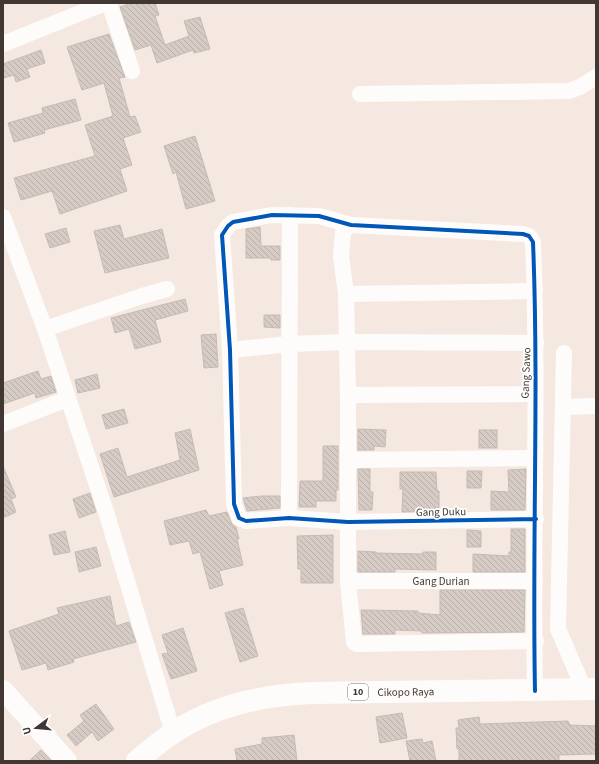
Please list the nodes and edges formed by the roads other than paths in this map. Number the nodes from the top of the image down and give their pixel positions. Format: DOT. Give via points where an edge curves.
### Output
graph roads {
  1 [pos="105,3"];
  2 [pos="110,3"];
  3 [pos="3,44"];
  4 [pos="132,71"];
  5 [pos="596,77"];
  6 [pos="360,94"];
  7 [pos="290,215"];
  8 [pos="3,217"];
  9 [pos="351,224"];
  10 [pos="167,289"];
  11 [pos="535,291"];
  12 [pos="346,294"];
  13 [pos="45,329"];
  14 [pos="346,342"];
  15 [pos="536,343"];
  16 [pos="290,344"];
  17 [pos="230,350"];
  18 [pos="564,353"];
  19 [pos="534,394"];
  20 [pos="348,395"];
  21 [pos="67,399"];
  22 [pos="596,406"];
  23 [pos="563,407"];
  24 [pos="3,424"];
  25 [pos="535,458"];
  26 [pos="349,460"];
  27 [pos="289,518"];
  28 [pos="536,519"];
  29 [pos="348,522"];
  30 [pos="348,581"];
  31 [pos="535,581"];
  32 [pos="536,641"];
  33 [pos="590,689"];
  34 [pos="3,690"];
  35 [pos="535,690"];
  36 [pos="173,733"];
  37 [pos="67,761"];
  38 [pos="137,761"];
  1 -- 3 [label="street"];
  2 -- 4 [label="street"];
  5 -- 6 [label="street" via="569,91"];
  7 -- 9 [label="street, Gang Sawo" via="319,216"];
  7 -- 16 [label="street"];
  7 -- 17 [label="street, Gang Sawo" via="272,215 233,222 222,235"];
  8 -- 13 [label="street"];
  9 -- 11 [label="street, Gang Sawo" via="525,235 533,242"];
  9 -- 12 [label="street" via="344,229 341,239"];
  10 -- 13 [label="street"];
  11 -- 12 [label="street"];
  11 -- 15 [label="street, Gang Sawo"];
  12 -- 14 [label="street"];
  13 -- 21 [label="street"];
  14 -- 15 [label="street"];
  14 -- 16 [label="street"];
  14 -- 20 [label="street"];
  15 -- 19 [label="street, Gang Sawo"];
  16 -- 17 [label="street"];
  16 -- 27 [label="street"];
  17 -- 27 [label="street, Gang Duku" via="236,513 239,518 246,521"];
  18 -- 23 [label="street"];
  19 -- 20 [label="street"];
  19 -- 25 [label="street, Gang Sawo"];
  20 -- 26 [label="street"];
  21 -- 24 [label="street"];
  21 -- 36 [label="street" via="107,515"];
  22 -- 23 [label="street"];
  23 -- 33 [label="street" via="558,629"];
  25 -- 26 [label="street"];
  25 -- 28 [label="street, Gang Sawo"];
  26 -- 29 [label="street"];
  27 -- 29 [label="street, Gang Duku"];
  28 -- 29 [label="street, Gang Duku"];
  28 -- 31 [label="street, Gang Sawo"];
  29 -- 30 [label="street"];
  30 -- 31 [label="street, Gang Durian"];
  30 -- 32 [label="street" via="353,638 357,644"];
  31 -- 32 [label="street, Gang Sawo"];
  32 -- 35 [label="street, Gang Sawo"];
  33 -- 35 [label="highway, Cikopo Raya / 10"];
  34 -- 37 [label="main road"];
  35 -- 36 [label="highway, Cikopo Raya / 10" via="286,694 260,698 223,709"];
  36 -- 38 [label="highway, Cikopo Raya / 10"];
}
